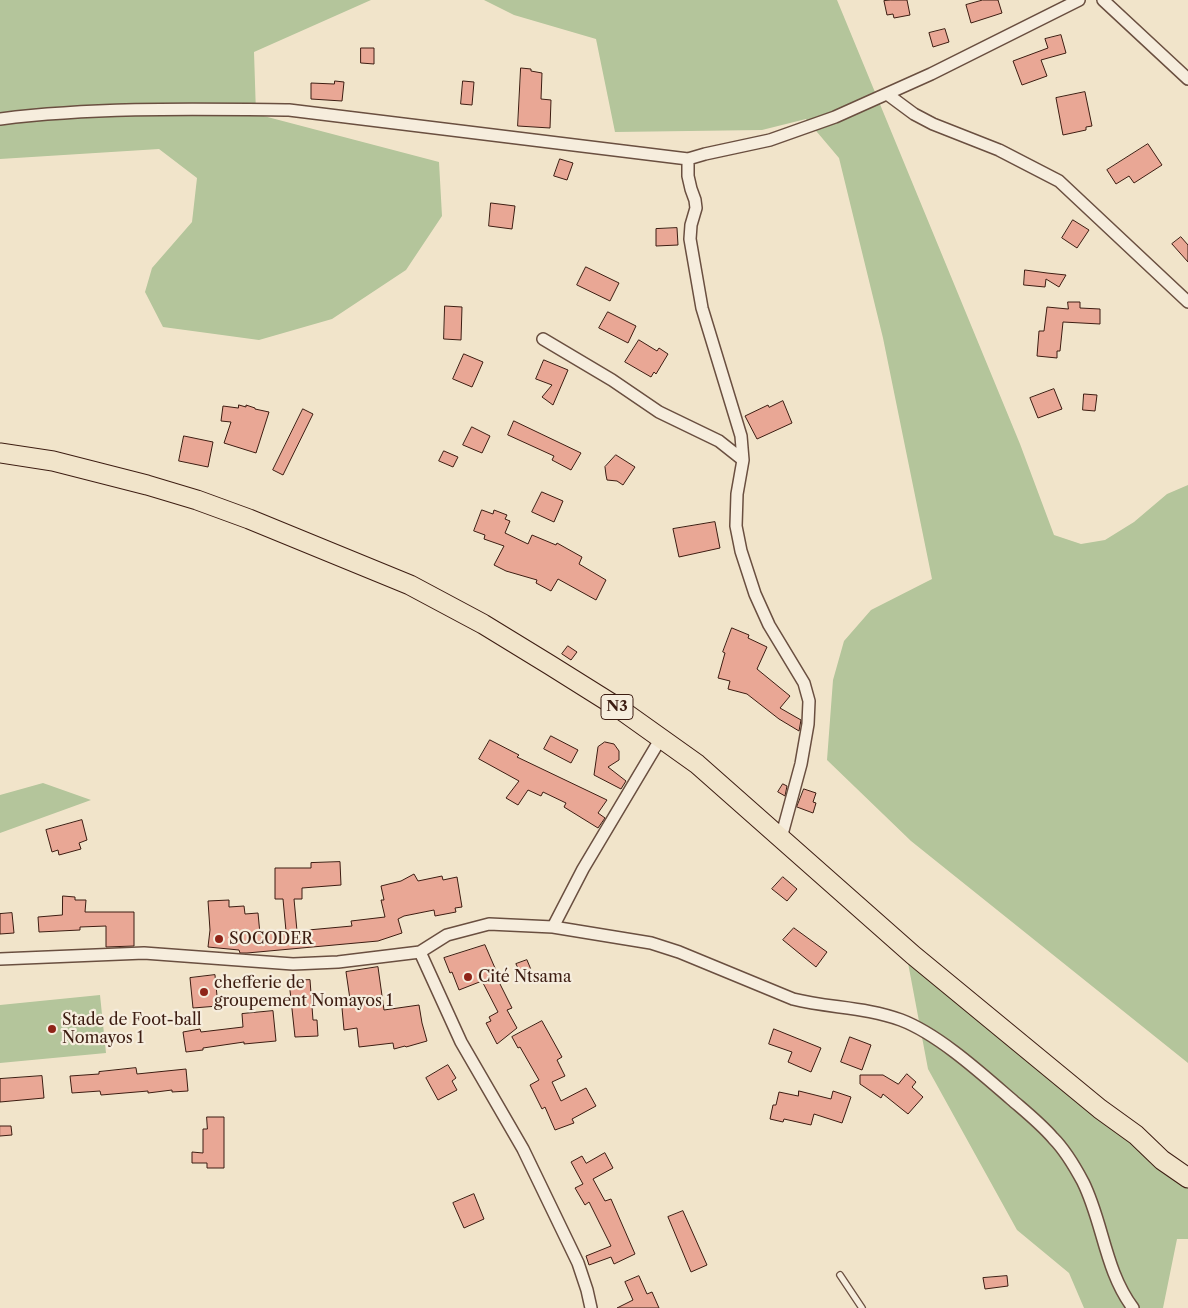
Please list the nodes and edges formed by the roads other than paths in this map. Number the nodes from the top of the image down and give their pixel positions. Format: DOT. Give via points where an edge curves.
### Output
graph roads {
  1 [pos="1079,0"];
  2 [pos="1103,0"];
  3 [pos="1188,79"];
  4 [pos="887,94"];
  5 [pos="0,120"];
  6 [pos="688,159"];
  7 [pos="1188,302"];
  8 [pos="543,339"];
  9 [pos="0,453"];
  10 [pos="742,460"];
  11 [pos="661,738"];
  12 [pos="781,838"];
  13 [pos="553,927"];
  14 [pos="420,952"];
  15 [pos="0,959"];
  16 [pos="1136,1135"];
  17 [pos="1188,1164"];
  18 [pos="1188,1178"];
  19 [pos="840,1274"];
  20 [pos="591,1308"];
  21 [pos="862,1308"];
  22 [pos="1133,1308"];
  1 -- 4 [label="street"];
  2 -- 3 [label="street"];
  4 -- 6 [label="street" via="770,140"];
  4 -- 7 [label="street" via="933,124 1000,150 1059,180"];
  5 -- 6 [label="street" via="78,112 289,110"];
  6 -- 10 [label="street" via="688,176 696,208 690,239 702,308 741,436"];
  8 -- 10 [label="street" via="658,412 719,441"];
  9 -- 11 [label="highway, N3" via="52,461 197,500 410,585 483,624"];
  10 -- 12 [label="street" via="736,526 742,552 755,594 769,625 804,684 809,702 801,764"];
  11 -- 12 [label="highway, N3" via="697,764"];
  11 -- 13 [label="street" via="583,869"];
  12 -- 16 [label="highway, N3" via="914,955 1100,1110"];
  13 -- 14 [label="street" via="489,924 447,934"];
  13 -- 22 [label="street" via="651,943 793,1000 868,1010 920,1029 984,1076 1054,1139 1083,1182 1113,1270"];
  14 -- 15 [label="street" via="293,964 144,953"];
  14 -- 20 [label="street" via="461,1042 523,1149 578,1263"];
  16 -- 17 [label="highway, N3"];
  16 -- 18 [label="highway, N3" via="1162,1160"];
  19 -- 21 [label="lane"];
}
